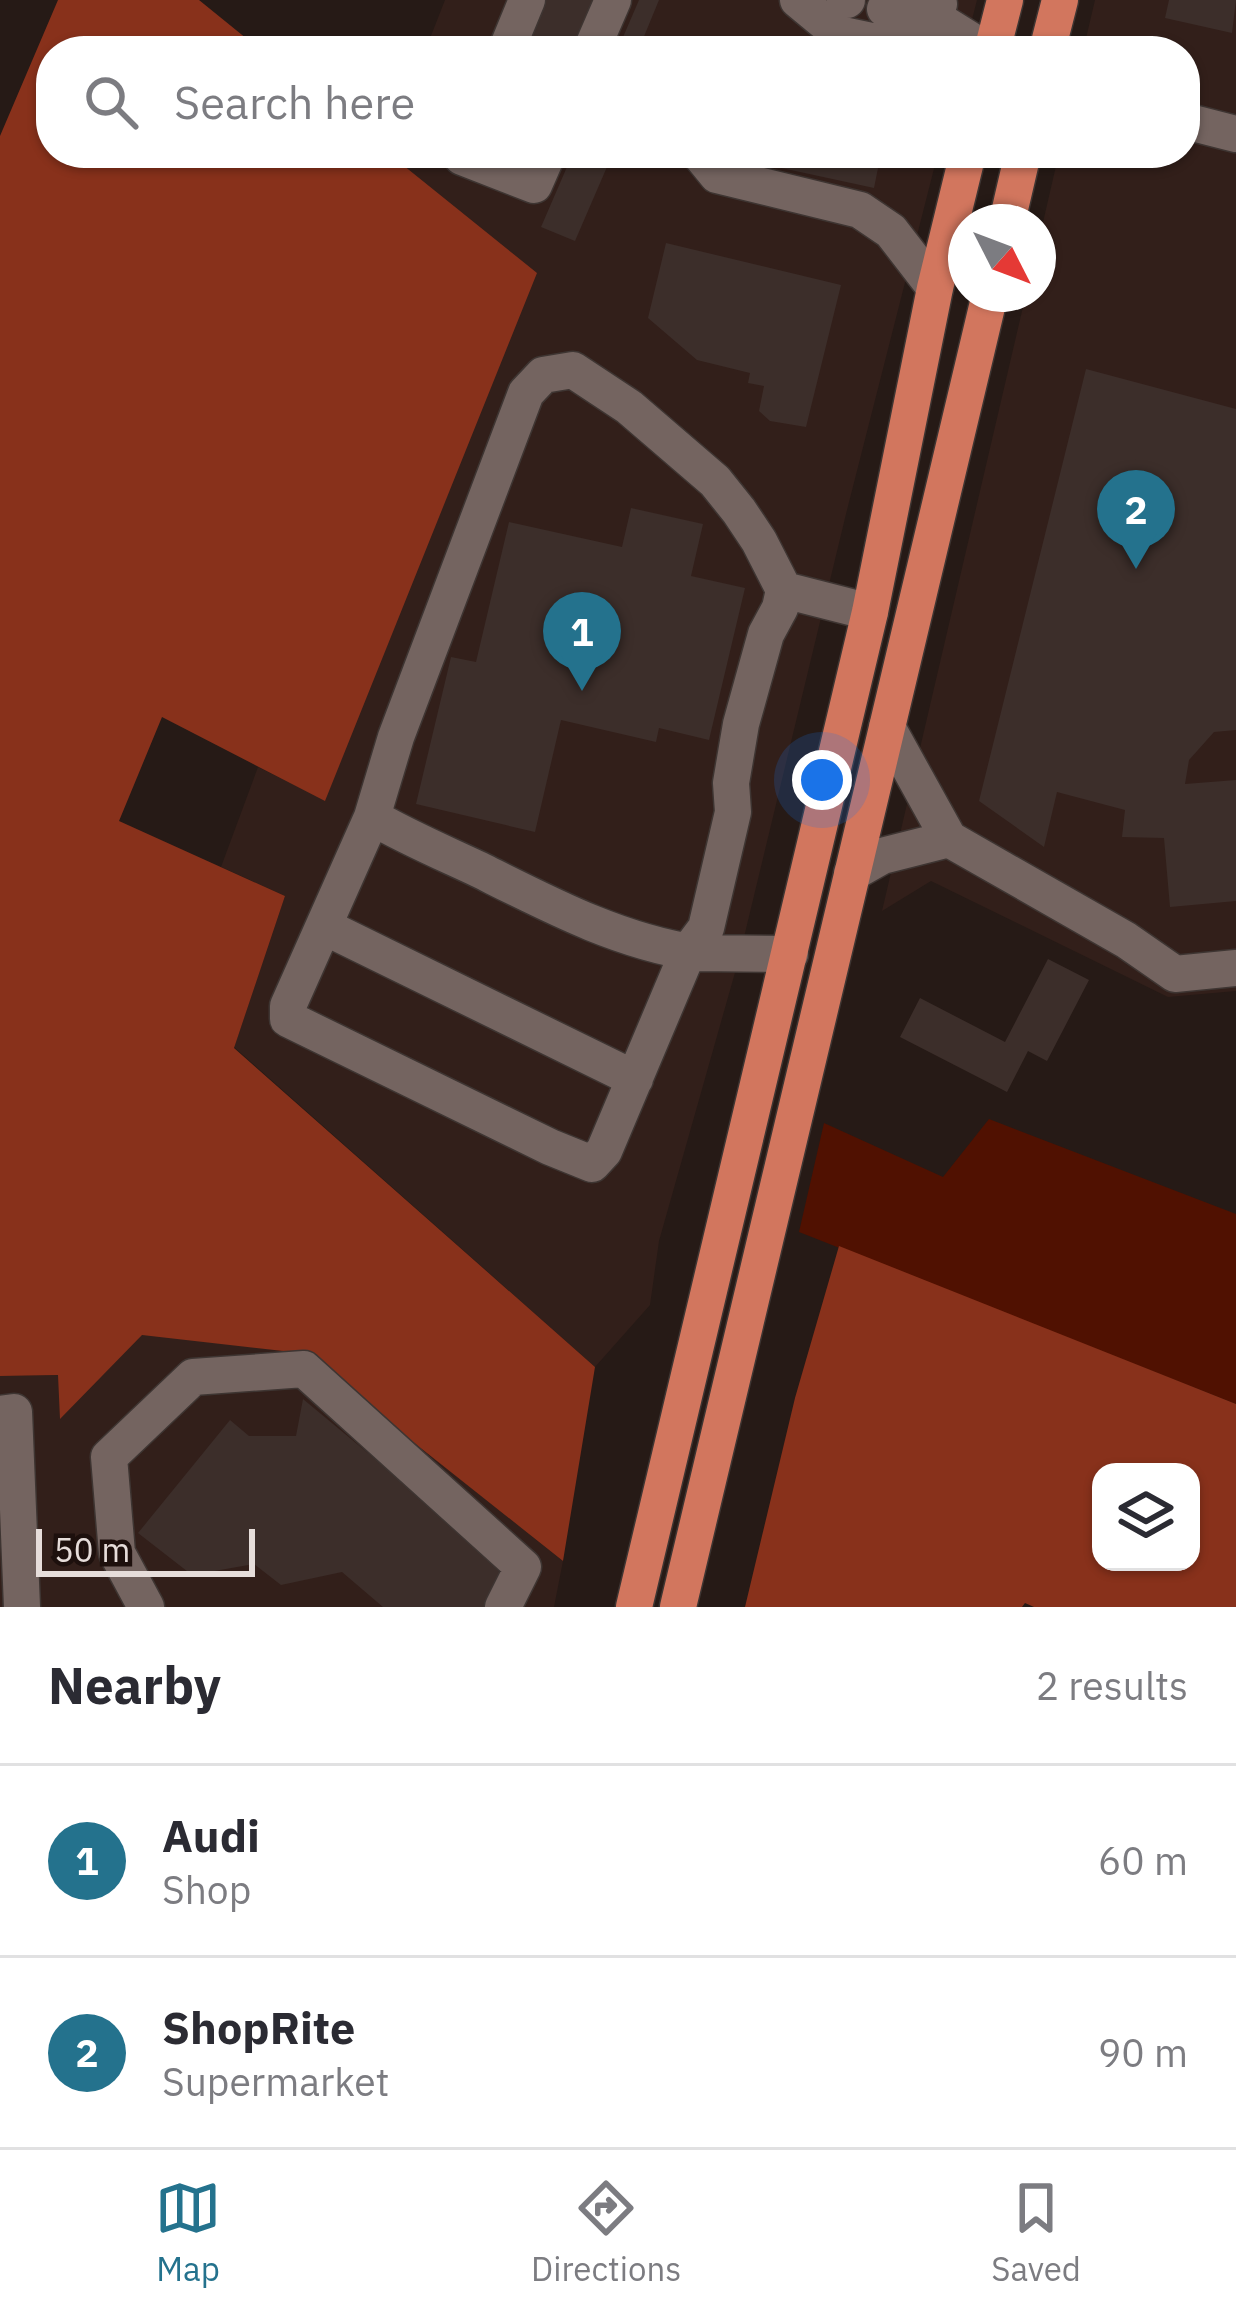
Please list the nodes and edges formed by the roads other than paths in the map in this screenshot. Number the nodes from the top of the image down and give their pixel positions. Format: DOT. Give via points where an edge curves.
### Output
graph roads {
  1 [pos="527,0"];
  2 [pos="613,0"];
  3 [pos="799,0"];
  4 [pos="1005,0"];
  5 [pos="931,4"];
  6 [pos="884,9"];
  7 [pos="512,36"];
  8 [pos="597,36"];
  9 [pos="848,36"];
  10 [pos="913,36"];
  11 [pos="971,36"];
  12 [pos="994,36"];
  13 [pos="1200,125"];
  14 [pos="1236,134"];
  15 [pos="490,168"];
  16 [pos="541,168"];
  17 [pos="711,168"];
  18 [pos="747,168"];
  19 [pos="964,168"];
  20 [pos="1020,168"];
  21 [pos="1011,204"];
  22 [pos="860,210"];
  23 [pos="935,288"];
  24 [pos="986,312"];
  25 [pos="784,590"];
  26 [pos="870,613"];
  27 [pos="887,728"];
  28 [pos="372,817"];
  29 [pos="949,839"];
  30 [pos="852,873"];
  31 [pos="325,927"];
  32 [pos="688,952"];
  33 [pos="790,954"];
  34 [pos="1236,968"];
  35 [pos="635,1079"];
  36 [pos="0,1414"];
  37 [pos="9,1571"];
  38 [pos="131,1597"];
  39 [pos="22,1607"];
  40 [pos="502,1607"];
  41 [pos="634,1607"];
  42 [pos="678,1607"];
  1 -- 7 [label="lane"];
  2 -- 8 [label="lane"];
  3 -- 9 [label="lane"];
  4 -- 12 [label="highway"];
  5 -- 6 [label="lane"];
  5 -- 10 [label="lane"];
  5 -- 11 [label="lane"];
  13 -- 14 [label="lane"];
  15 -- 16 [label="lane" via="534,185"];
  17 -- 22 [label="lane"];
  18 -- 22 [label="lane" via="826,188"];
  19 -- 23 [label="highway"];
  20 -- 21 [label="highway"];
  22 -- 23 [label="lane" via="891,231"];
  23 -- 26 [label="highway"];
  24 -- 27 [label="highway"];
  25 -- 26 [label="lane"];
  25 -- 28 [label="lane" via="715,481 596,383 573,370 542,375 526,393 500,458"];
  25 -- 32 [label="lane" via="741,724 734,812 706,928"];
  26 -- 33 [label="highway"];
  27 -- 29 [label="lane"];
  27 -- 30 [label="highway"];
  28 -- 31 [label="lane"];
  28 -- 32 [label="lane" via="583,921"];
  29 -- 30 [label="lane" via="882,856"];
  29 -- 34 [label="lane" via="1175,974"];
  30 -- 42 [label="highway"];
  31 -- 35 [label="lane"];
  31 -- 35 [label="lane" via="288,1006 288,1019 317,1035 592,1164"];
  32 -- 33 [label="lane"];
  32 -- 35 [label="lane"];
  33 -- 41 [label="highway"];
  36 -- 37 [label="lane" via="14,1412"];
  37 -- 39 [label="lane"];
  38 -- 40 [label="lane" via="117,1553 109,1457 193,1377 304,1369 523,1567"];
}
